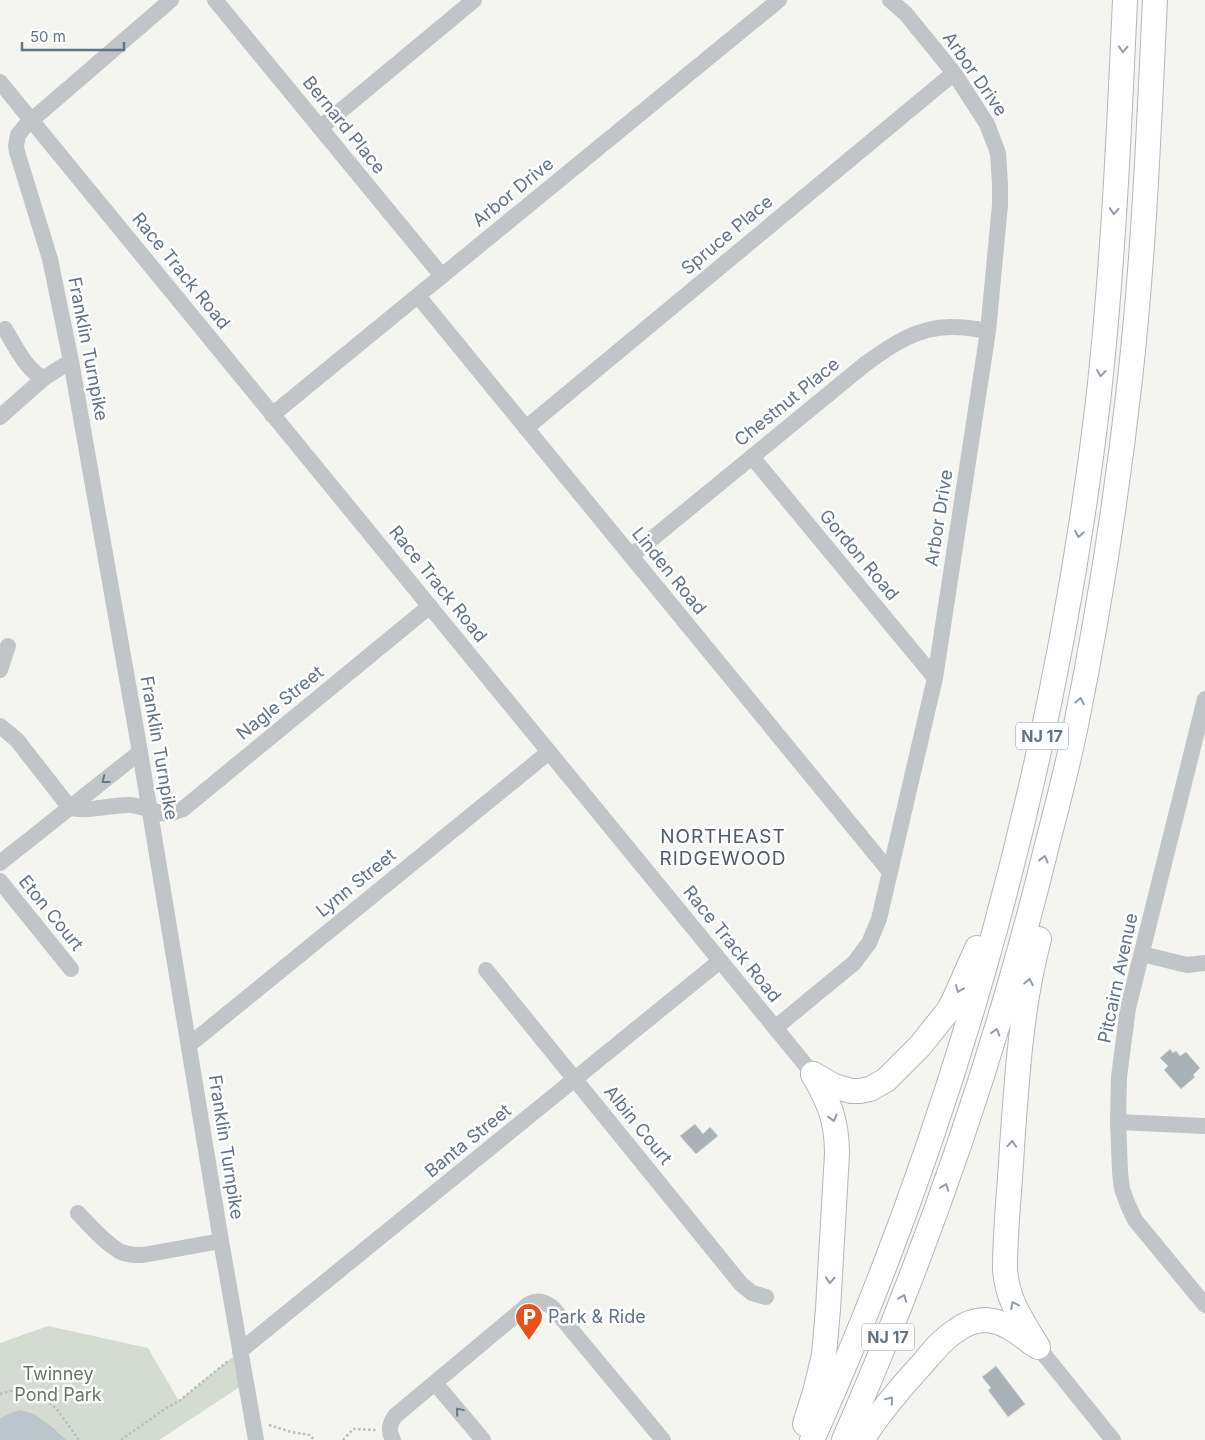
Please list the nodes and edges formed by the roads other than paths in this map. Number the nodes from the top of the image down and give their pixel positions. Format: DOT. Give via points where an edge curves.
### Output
graph roads {
  1 [pos="171,0"];
  2 [pos="215,0"];
  3 [pos="474,0"];
  4 [pos="779,0"];
  5 [pos="890,0"];
  6 [pos="1125,0"];
  7 [pos="1155,0"];
  8 [pos="954,73"];
  9 [pos="2,87"];
  10 [pos="31,120"];
  11 [pos="320,128"];
  12 [pos="442,276"];
  13 [pos="418,296"];
  14 [pos="4,329"];
  15 [pos="988,331"];
  16 [pos="71,361"];
  17 [pos="44,378"];
  18 [pos="272,415"];
  19 [pos="0,417"];
  20 [pos="526,428"];
  21 [pos="752,457"];
  22 [pos="631,556"];
  23 [pos="430,606"];
  24 [pos="8,646"];
  25 [pos="0,670"];
  26 [pos="934,678"];
  27 [pos="1205,699"];
  28 [pos="0,726"];
  29 [pos="1076,726"];
  30 [pos="140,752"];
  31 [pos="549,752"];
  32 [pos="70,808"];
  33 [pos="150,810"];
  34 [pos="0,863"];
  35 [pos="1013,864"];
  36 [pos="890,872"];
  37 [pos="0,881"];
  38 [pos="1142,954"];
  39 [pos="720,961"];
  40 [pos="1205,963"];
  41 [pos="71,969"];
  42 [pos="486,970"];
  43 [pos="775,1028"];
  44 [pos="189,1045"];
  45 [pos="813,1074"];
  46 [pos="575,1080"];
  47 [pos="1118,1122"];
  48 [pos="1205,1126"];
  49 [pos="78,1213"];
  50 [pos="221,1241"];
  51 [pos="766,1297"];
  52 [pos="1205,1305"];
  53 [pos="1038,1347"];
  54 [pos="240,1351"];
  55 [pos="435,1383"];
  56 [pos="392,1435"];
  57 [pos="256,1440"];
  58 [pos="483,1440"];
  59 [pos="662,1440"];
  60 [pos="801,1440"];
  61 [pos="812,1440"];
  62 [pos="844,1440"];
  63 [pos="862,1440"];
  64 [pos="1113,1440"];
  1 -- 10 [label="street, Franklin Turnpike"];
  2 -- 11 [label="street, Bernard Place"];
  3 -- 11 [label="street"];
  4 -- 12 [label="street, Arbor Drive"];
  5 -- 8 [label="street, Arbor Drive" via="906,14"];
  6 -- 35 [label="highway, NJ 17, one-way" via="1113,240 1092,447 1060,644"];
  29 -- 7 [label="highway, NJ 17, one-way" via="1110,527 1130,380 1140,279"];
  8 -- 15 [label="street, Arbor Drive" via="987,124 998,152 1000,205"];
  8 -- 20 [label="street, Spruce Place"];
  9 -- 10 [label="street"];
  10 -- 16 [label="street, Franklin Turnpike" via="18,135 16,146 50,259"];
  10 -- 18 [label="street, Race Track Road"];
  11 -- 12 [label="street, Bernard Place"];
  12 -- 13 [label="street, Arbor Drive"];
  13 -- 18 [label="street, Arbor Drive"];
  13 -- 20 [label="street, Linden Road"];
  14 -- 17 [label="street" via="32,370"];
  15 -- 21 [label="street, Chestnut Place" via="952,326 935,328 891,346"];
  15 -- 26 [label="street, Arbor Drive"];
  16 -- 17 [label="street"];
  16 -- 30 [label="street, Franklin Turnpike"];
  17 -- 19 [label="street"];
  18 -- 23 [label="street, Race Track Road"];
  20 -- 22 [label="street, Linden Road"];
  21 -- 22 [label="street, Chestnut Place"];
  21 -- 26 [label="street, Gordon Road"];
  22 -- 36 [label="street, Linden Road"];
  23 -- 31 [label="street, Race Track Road"];
  23 -- 33 [label="street, Nagle Street" via="187,806 165,814"];
  24 -- 25 [label="street"];
  26 -- 36 [label="street, Arbor Drive"];
  27 -- 38 [label="street, Pitcairn Avenue"];
  28 -- 32 [label="street" via="17,740"];
  53 -- 29 [label="highway, one-way" via="1010,1298 1005,1258 1024,1010 1064,847"];
  62 -- 29 [label="highway, NJ 17, one-way" via="917,1263 978,1089 1021,946"];
  30 -- 32 [label="street, one-way"];
  30 -- 33 [label="street, Franklin Turnpike"];
  31 -- 39 [label="street, Race Track Road"];
  31 -- 44 [label="street, Lynn Street"];
  32 -- 33 [label="street, Nagle Street" via="87,810 128,805"];
  32 -- 34 [label="street"];
  33 -- 44 [label="street, Franklin Turnpike"];
  35 -- 45 [label="highway, one-way" via="954,1000 920,1046 886,1080 870,1089 842,1089"];
  35 -- 61 [label="highway, NJ 17" via="970,1017 910,1198 864,1320"];
  36 -- 43 [label="street, Arbor Drive" via="875,931 862,953 847,970"];
  37 -- 41 [label="street, Eton Court"];
  38 -- 40 [label="street" via="1187,965"];
  38 -- 47 [label="street, Pitcairn Avenue" via="1128,1008"];
  39 -- 43 [label="street, Race Track Road"];
  39 -- 46 [label="street, Banta Street"];
  42 -- 46 [label="street, Albin Court"];
  43 -- 45 [label="street, Race Track Road"];
  44 -- 50 [label="street, Franklin Turnpike"];
  45 -- 60 [label="highway, one-way" via="830,1108 836,1130 837,1154 824,1354"];
  46 -- 51 [label="street, Albin Court" via="741,1284 752,1294"];
  46 -- 54 [label="street, Banta Street"];
  47 -- 48 [label="street"];
  47 -- 52 [label="street, Pitcairn Avenue" via="1122,1189 1128,1205 1136,1220"];
  49 -- 50 [label="street" via="103,1238 120,1251 130,1254 143,1256"];
  50 -- 54 [label="street, Franklin Turnpike"];
  63 -- 53 [label="highway, one-way" via="905,1383 947,1337 963,1326 978,1321 995,1322"];
  53 -- 64 [label="street"];
  54 -- 57 [label="street, Franklin Turnpike"];
  55 -- 56 [label="street" via="395,1416 390,1425"];
  58 -- 55 [label="street, one-way"];
  55 -- 59 [label="street" via="529,1304 540,1301 554,1309"];
}
